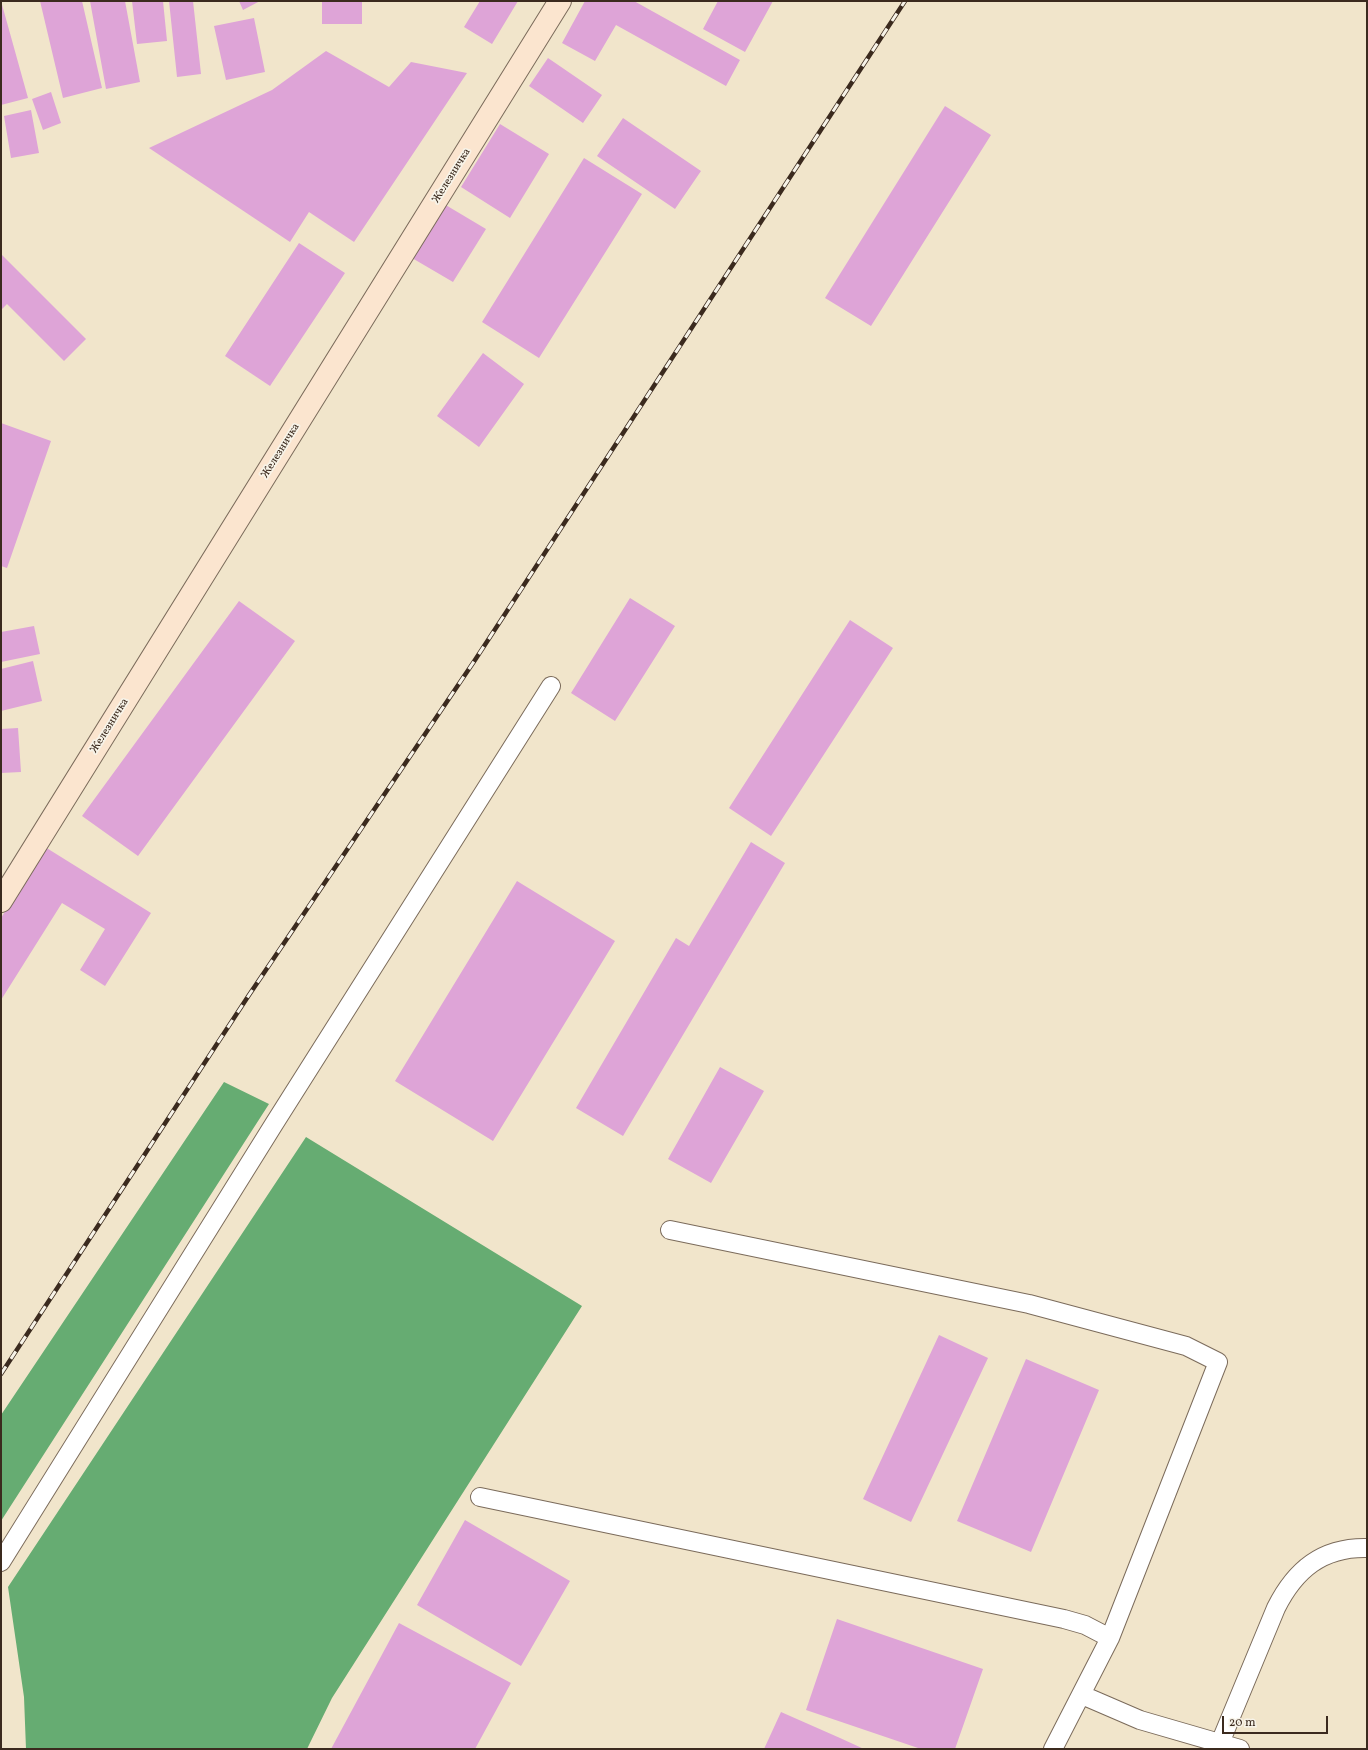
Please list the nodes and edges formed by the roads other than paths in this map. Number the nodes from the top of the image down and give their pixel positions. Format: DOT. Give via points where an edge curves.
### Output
graph roads {
  1 [pos="560,1"];
  2 [pos="550,686"];
  3 [pos="1,901"];
  4 [pos="670,1230"];
  5 [pos="480,1497"];
  6 [pos="1367,1548"];
  7 [pos="1,1562"];
  8 [pos="1110,1638"];
  9 [pos="1082,1695"];
  10 [pos="1220,1743"];
  11 [pos="1053,1749"];
  12 [pos="1240,1749"];
  1 -- 3 [label="street, Железничка"];
  2 -- 7 [label="lane"];
  4 -- 8 [label="lane" via="1029,1304 1186,1346 1218,1362"];
  5 -- 8 [label="lane" via="1064,1619 1085,1625"];
  6 -- 10 [label="lane" via="1336,1551 1318,1559 1300,1572 1286,1589"];
  8 -- 9 [label="lane"];
  9 -- 10 [label="lane" via="1140,1720"];
  9 -- 11 [label="lane"];
  10 -- 12 [label="lane"];
}
